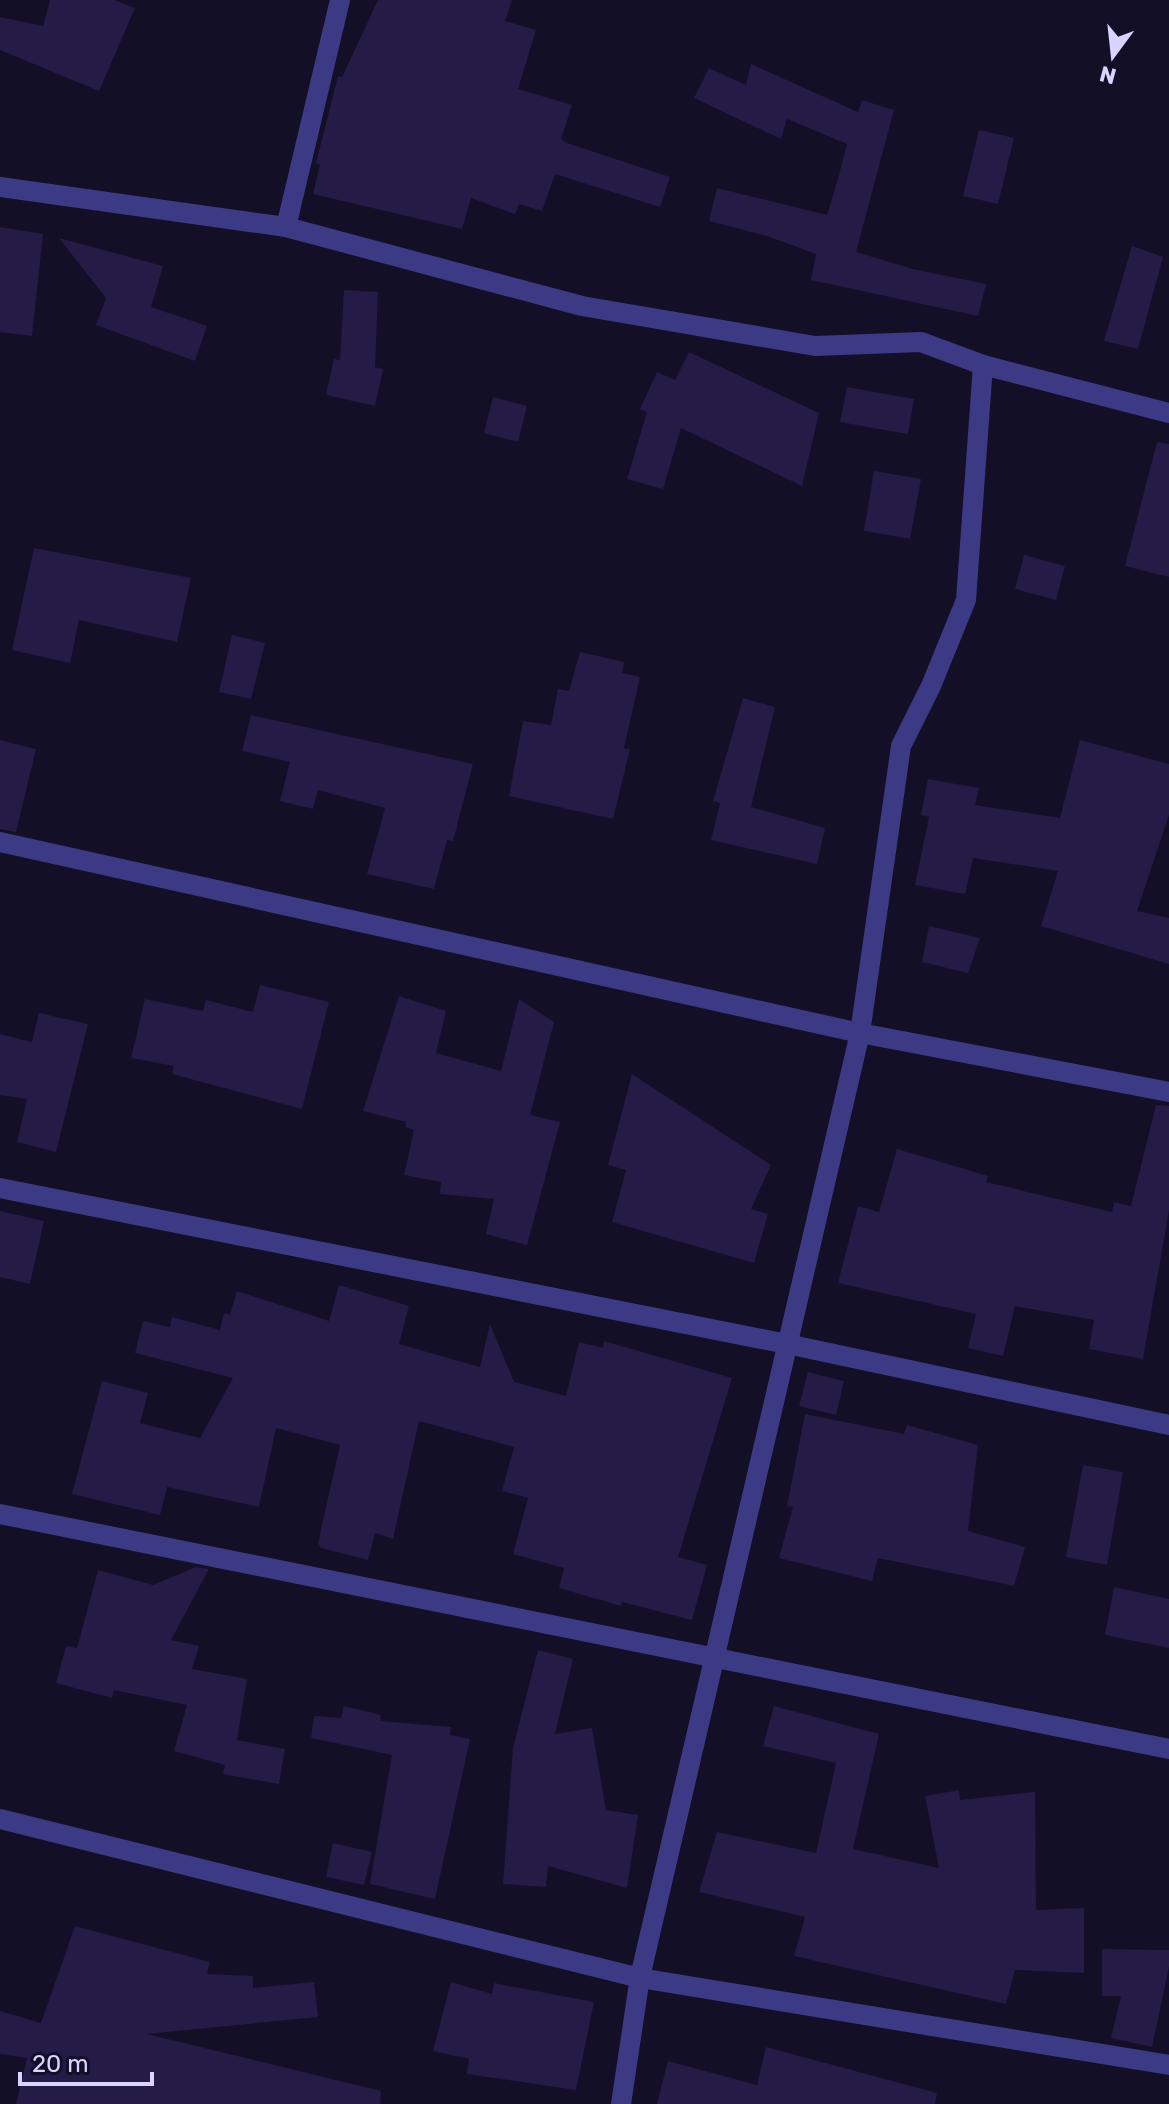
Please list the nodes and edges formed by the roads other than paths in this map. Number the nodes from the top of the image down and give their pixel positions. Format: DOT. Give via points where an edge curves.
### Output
graph roads {
  1 [pos="340,0"];
  2 [pos="0,187"];
  3 [pos="286,227"];
  4 [pos="983,365"];
  5 [pos="1169,413"];
  6 [pos="0,842"];
  7 [pos="860,1033"];
  8 [pos="1169,1092"];
  9 [pos="0,1188"];
  10 [pos="1169,1425"];
  11 [pos="0,1514"];
  12 [pos="1169,1749"];
  13 [pos="0,1819"];
  14 [pos="1169,2065"];
  15 [pos="621,2104"];
  1 -- 3 [label="street"];
  2 -- 3 [label="street"];
  3 -- 4 [label="street" via="582,306 815,346 921,342"];
  4 -- 5 [label="street"];
  4 -- 7 [label="street" via="966,600 901,746"];
  6 -- 7 [label="street"];
  7 -- 8 [label="street"];
  7 -- 15 [label="street" via="640,1977"];
  9 -- 10 [label="street"];
  11 -- 12 [label="street"];
  13 -- 14 [label="street" via="640,1978"];
}
